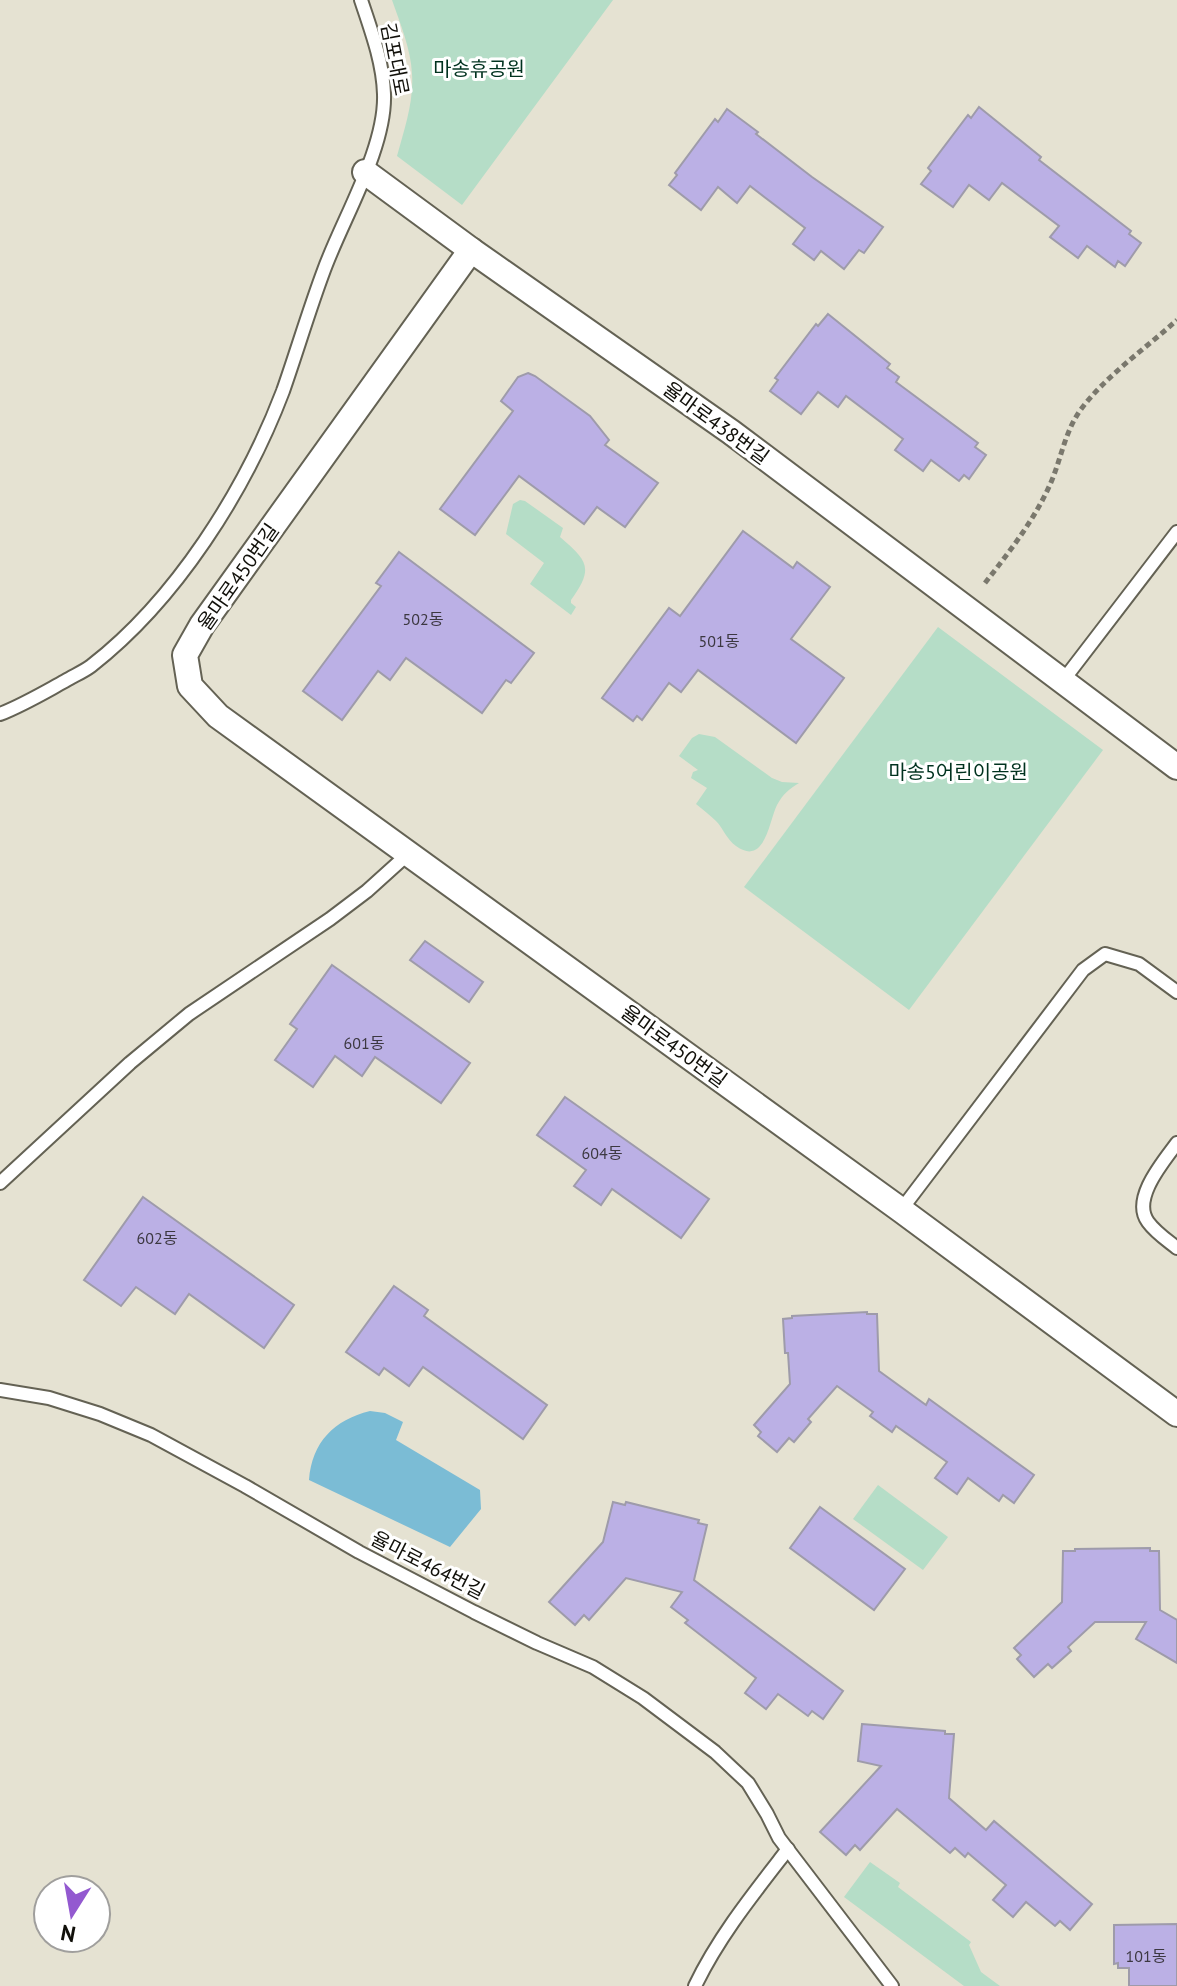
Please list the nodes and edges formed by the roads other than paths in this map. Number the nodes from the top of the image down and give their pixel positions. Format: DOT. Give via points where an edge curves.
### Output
graph roads {
  1 [pos="361,0"];
  2 [pos="365,172"];
  3 [pos="471,250"];
  4 [pos="1175,540"];
  5 [pos="1062,682"];
  6 [pos="0,714"];
  7 [pos="1177,767"];
  8 [pos="408,854"];
  9 [pos="1177,992"];
  10 [pos="1177,1143"];
  11 [pos="0,1183"];
  12 [pos="901,1210"];
  13 [pos="1177,1248"];
  14 [pos="0,1390"];
  15 [pos="1177,1414"];
  16 [pos="788,1849"];
  17 [pos="695,1986"];
  18 [pos="892,1986"];
  1 -- 2 [label="lane, 김포대로" via="385,93 383,123"];
  2 -- 3 [label="street, 율마로438번길"];
  2 -- 6 [label="lane" via="324,268 282,393 213,529 134,627 89,667"];
  3 -- 5 [label="street, 율마로438번길" via="731,432"];
  3 -- 8 [label="street, 율마로450번길" via="185,655 190,686 218,716"];
  4 -- 5 [label="lane"];
  5 -- 7 [label="street, 율마로438번길"];
  8 -- 11 [label="lane" via="330,919 189,1014"];
  8 -- 12 [label="street, 율마로450번길"];
  9 -- 12 [label="lane" via="1139,964 1105,954 1083,970"];
  10 -- 13 [label="lane" via="1143,1197 1145,1220"];
  12 -- 15 [label="street, 율마로450번길"];
  14 -- 16 [label="lane, 율마로464번길" via="62,1402 151,1435 359,1552 593,1667 715,1752 748,1783"];
  16 -- 17 [label="lane" via="736,1918"];
  16 -- 18 [label="lane, 율마로464번길"];
}
